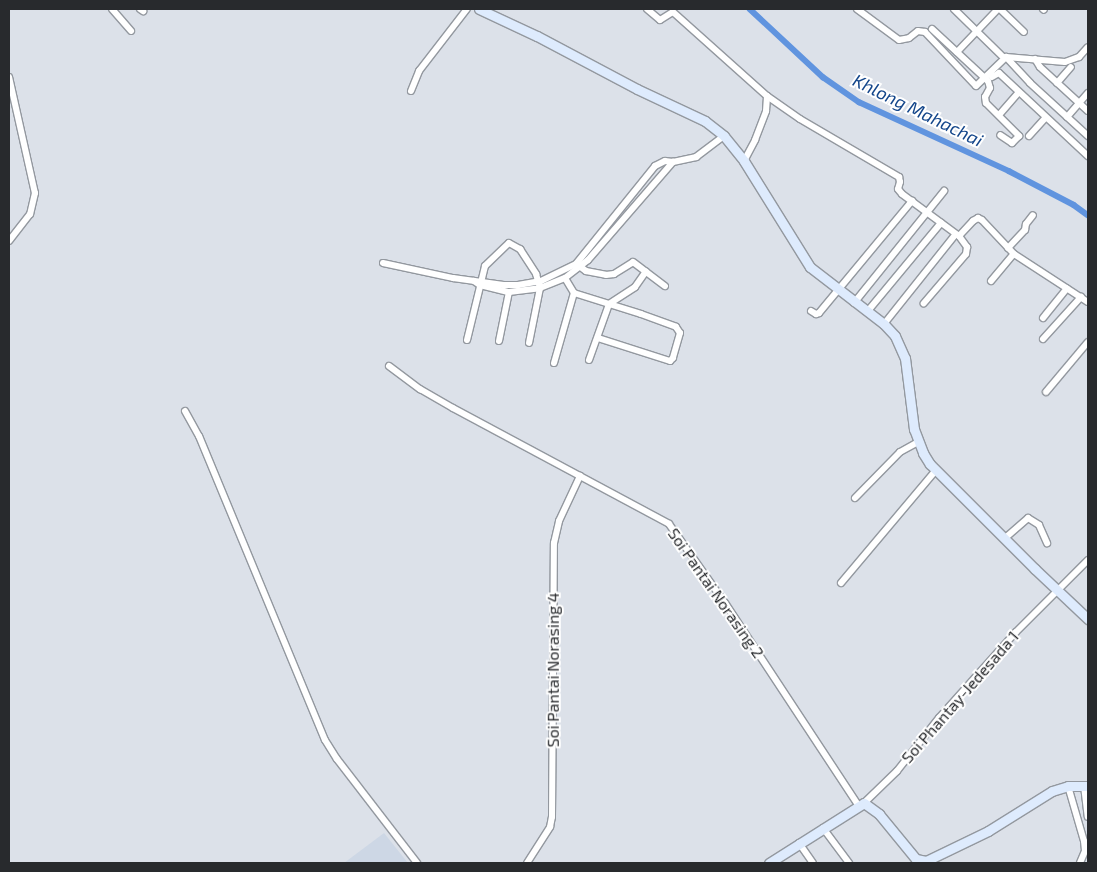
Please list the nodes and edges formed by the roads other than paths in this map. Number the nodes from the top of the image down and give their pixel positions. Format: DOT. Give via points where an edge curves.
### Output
graph roads {
  1 [pos="112,9"];
  2 [pos="467,9"];
  3 [pos="479,9"];
  4 [pos="647,9"];
  5 [pos="857,9"];
  6 [pos="954,9"];
  7 [pos="999,9"];
  8 [pos="932,29"];
  9 [pos="976,30"];
  10 [pos="131,31"];
  11 [pos="1024,32"];
  12 [pos="1088,47"];
  13 [pos="957,52"];
  14 [pos="1004,56"];
  15 [pos="1035,59"];
  16 [pos="1071,67"];
  17 [pos="9,77"];
  18 [pos="987,80"];
  19 [pos="1030,83"];
  20 [pos="1057,83"];
  21 [pos="411,91"];
  22 [pos="1020,93"];
  23 [pos="1088,93"];
  24 [pos="767,96"];
  25 [pos="1079,103"];
  26 [pos="1088,111"];
  27 [pos="999,115"];
  28 [pos="1046,117"];
  29 [pos="1067,117"];
  30 [pos="1000,135"];
  31 [pos="724,136"];
  32 [pos="1029,136"];
  33 [pos="1088,136"];
  34 [pos="1088,156"];
  35 [pos="744,161"];
  36 [pos="944,191"];
  37 [pos="912,201"];
  38 [pos="928,212"];
  39 [pos="1033,215"];
  40 [pos="941,223"];
  41 [pos="957,236"];
  42 [pos="9,241"];
  43 [pos="1008,248"];
  44 [pos="1014,254"];
  45 [pos="383,263"];
  46 [pos="578,266"];
  47 [pos="646,272"];
  48 [pos="565,278"];
  49 [pos="992,281"];
  50 [pos="478,282"];
  51 [pos="539,285"];
  52 [pos="665,286"];
  53 [pos="1067,288"];
  54 [pos="836,290"];
  55 [pos="509,292"];
  56 [pos="574,293"];
  57 [pos="1080,297"];
  58 [pos="1088,302"];
  59 [pos="854,303"];
  60 [pos="924,303"];
  61 [pos="609,304"];
  62 [pos="811,311"];
  63 [pos="867,312"];
  64 [pos="1043,318"];
  65 [pos="884,324"];
  66 [pos="598,338"];
  67 [pos="1043,339"];
  68 [pos="467,340"];
  69 [pos="499,341"];
  70 [pos="1088,342"];
  71 [pos="529,343"];
  72 [pos="589,360"];
  73 [pos="554,363"];
  74 [pos="389,366"];
  75 [pos="1046,392"];
  76 [pos="185,412"];
  77 [pos="918,442"];
  78 [pos="936,470"];
  79 [pos="580,476"];
  80 [pos="855,498"];
  81 [pos="1004,539"];
  82 [pos="1047,543"];
  83 [pos="1088,560"];
  84 [pos="841,583"];
  85 [pos="1056,590"];
  86 [pos="1088,619"];
  87 [pos="1068,786"];
  88 [pos="1086,786"];
  89 [pos="861,804"];
  90 [pos="1088,817"];
  91 [pos="822,828"];
  92 [pos="799,843"];
  93 [pos="922,862"];
  94 [pos="417,863"];
  95 [pos="527,863"];
  96 [pos="769,863"];
  97 [pos="813,863"];
  98 [pos="849,863"];
  99 [pos="1080,863"];
  1 -- 10 [label="street"];
  2 -- 21 [label="street" via="419,71"];
  3 -- 31 [label="street" via="705,122"];
  4 -- 24 [label="street" via="660,20 673,12"];
  5 -- 18 [label="street" via="899,40 918,31 925,32 974,84"];
  6 -- 9 [label="street"];
  7 -- 9 [label="street"];
  7 -- 11 [label="street"];
  8 -- 13 [label="street"];
  9 -- 13 [label="street"];
  9 -- 14 [label="street"];
  12 -- 15 [label="street" via="1079,58 1070,61"];
  13 -- 18 [label="street"];
  14 -- 15 [label="street"];
  14 -- 18 [label="street"];
  14 -- 19 [label="street"];
  15 -- 20 [label="street"];
  16 -- 20 [label="street"];
  17 -- 42 [label="street" via="35,193 30,214"];
  18 -- 22 [label="street" via="998,72"];
  18 -- 27 [label="street" via="990,88 985,100"];
  19 -- 22 [label="street"];
  19 -- 29 [label="street"];
  20 -- 25 [label="street"];
  22 -- 27 [label="street"];
  22 -- 28 [label="street"];
  23 -- 25 [label="street"];
  24 -- 35 [label="street" via="763,118"];
  24 -- 37 [label="street" via="899,177 898,188"];
  25 -- 26 [label="street"];
  25 -- 29 [label="street"];
  27 -- 30 [label="street" via="1019,136 1012,143"];
  28 -- 32 [label="street"];
  28 -- 34 [label="street"];
  29 -- 33 [label="street"];
  31 -- 35 [label="street"];
  31 -- 46 [label="street" via="703,153 655,166"];
  35 -- 54 [label="street" via="805,260"];
  36 -- 38 [label="street"];
  37 -- 38 [label="street"];
  37 -- 54 [label="street"];
  38 -- 40 [label="street"];
  38 -- 59 [label="street"];
  39 -- 43 [label="street" via="1025,230"];
  40 -- 41 [label="street"];
  40 -- 63 [label="street"];
  41 -- 43 [label="street" via="978,218"];
  41 -- 60 [label="street" via="967,247 966,254"];
  41 -- 65 [label="street"];
  43 -- 44 [label="street"];
  44 -- 49 [label="street"];
  44 -- 53 [label="street"];
  45 -- 50 [label="street"];
  46 -- 47 [label="street" via="606,275 632,262"];
  46 -- 48 [label="street"];
  46 -- 51 [label="street"];
  47 -- 52 [label="street"];
  47 -- 61 [label="street" via="635,286"];
  48 -- 51 [label="street"];
  48 -- 56 [label="street"];
  50 -- 51 [label="street"];
  50 -- 51 [label="street" via="485,266 509,243 520,249"];
  50 -- 55 [label="street"];
  50 -- 68 [label="street"];
  51 -- 55 [label="street"];
  51 -- 71 [label="street"];
  53 -- 57 [label="street"];
  53 -- 64 [label="street"];
  54 -- 59 [label="street"];
  54 -- 62 [label="street" via="819,313"];
  55 -- 69 [label="street"];
  56 -- 61 [label="street"];
  56 -- 73 [label="street"];
  57 -- 58 [label="street"];
  57 -- 67 [label="street"];
  59 -- 63 [label="street"];
  61 -- 66 [label="street"];
  61 -- 66 [label="street" via="676,327 680,334 674,358 670,361"];
  63 -- 65 [label="street"];
  65 -- 77 [label="street" via="896,336 905,358"];
  66 -- 72 [label="street"];
  70 -- 75 [label="street"];
  74 -- 79 [label="street, Soi Pantai Norasing 2" via="420,390"];
  76 -- 94 [label="street" via="199,436 326,740"];
  77 -- 78 [label="street"];
  77 -- 80 [label="street" via="900,452"];
  78 -- 81 [label="street"];
  78 -- 84 [label="street"];
  79 -- 89 [label="street, Soi Pantai Norasing 2" via="662,519 675,530"];
  79 -- 95 [label="street, Soi Pantai Norasing 4" via="561,516 554,543 552,817 550,827"];
  81 -- 82 [label="street" via="1028,518 1039,525"];
  81 -- 85 [label="street"];
  83 -- 85 [label="street, Soi Phantay-Jedesada 1"];
  85 -- 86 [label="street"];
  85 -- 89 [label="street, Soi Phantay-Jedesada 1" via="939,718 892,778"];
  87 -- 88 [label="street"];
  87 -- 93 [label="street" via="1046,794 988,831"];
  87 -- 99 [label="street" via="1084,841 1085,851"];
  88 -- 90 [label="street"];
  89 -- 91 [label="street"];
  89 -- 93 [label="street" via="879,814"];
  91 -- 92 [label="street"];
  91 -- 98 [label="street"];
  92 -- 96 [label="street"];
  92 -- 97 [label="street"];
}
